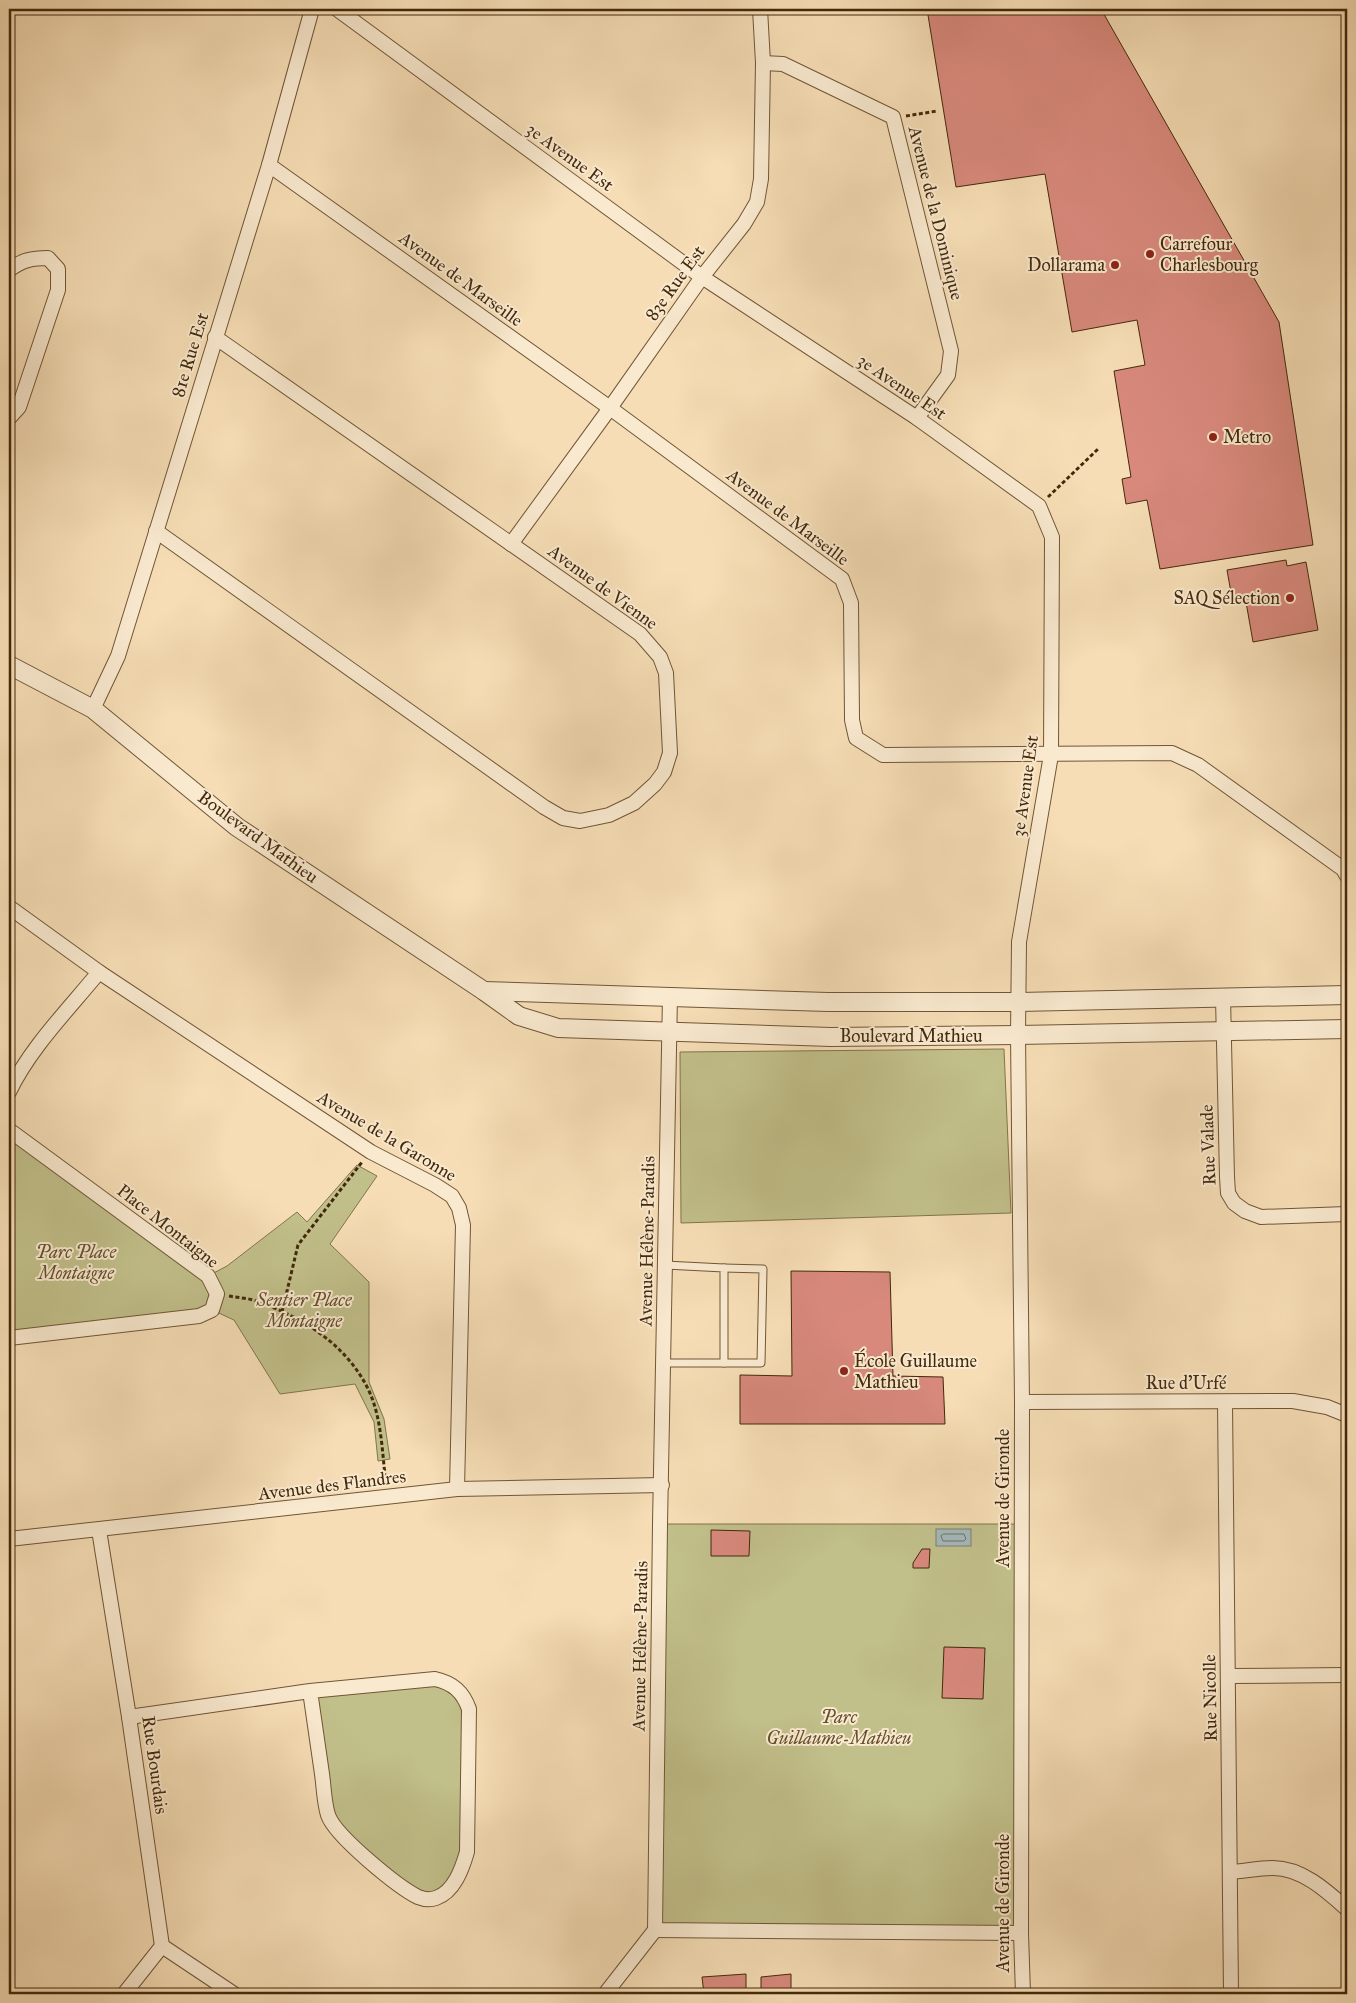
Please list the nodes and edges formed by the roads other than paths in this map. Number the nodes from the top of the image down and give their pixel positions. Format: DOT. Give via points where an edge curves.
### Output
graph roads {
  1 [pos="312,9"];
  2 [pos="337,9"];
  3 [pos="760,9"];
  4 [pos="763,63"];
  5 [pos="269,165"];
  6 [pos="9,270"];
  7 [pos="702,277"];
  8 [pos="215,337"];
  9 [pos="610,408"];
  10 [pos="9,418"];
  11 [pos="917,418"];
  12 [pos="156,532"];
  13 [pos="511,544"];
  14 [pos="9,665"];
  15 [pos="93,709"];
  16 [pos="1051,755"];
  17 [pos="1347,876"];
  18 [pos="9,907"];
  19 [pos="99,972"];
  20 [pos="484,991"];
  21 [pos="1347,995"];
  22 [pos="670,996"];
  23 [pos="1223,997"];
  24 [pos="1019,1002"];
  25 [pos="1347,1029"];
  26 [pos="1223,1030"];
  27 [pos="669,1033"];
  28 [pos="1018,1035"];
  29 [pos="9,1092"];
  30 [pos="9,1130"];
  31 [pos="1347,1214"];
  32 [pos="665,1265"];
  33 [pos="724,1268"];
  34 [pos="9,1338"];
  35 [pos="664,1363"];
  36 [pos="724,1363"];
  37 [pos="1022,1402"];
  38 [pos="1225,1402"];
  39 [pos="1347,1415"];
  40 [pos="662,1485"];
  41 [pos="456,1489"];
  42 [pos="98,1530"];
  43 [pos="9,1539"];
  44 [pos="1347,1675"];
  45 [pos="1229,1676"];
  46 [pos="310,1691"];
  47 [pos="129,1718"];
  48 [pos="1230,1872"];
  49 [pos="1347,1908"];
  50 [pos="655,1930"];
  51 [pos="1021,1933"];
  52 [pos="162,1946"];
  53 [pos="124,1994"];
  54 [pos="234,1994"];
  55 [pos="605,1994"];
  56 [pos="1023,1994"];
  57 [pos="1231,1994"];
  1 -- 5 [label="street, 81e Rue Est"];
  2 -- 7 [label="street, 3e Avenue Est"];
  3 -- 4 [label="street, 83e Rue Est"];
  4 -- 7 [label="street, 83e Rue Est" via="761,179 757,202 744,224"];
  4 -- 11 [label="street, Avenue de la Dominique" via="783,64 893,117 951,351 948,375"];
  5 -- 8 [label="street, 81e Rue Est"];
  5 -- 9 [label="street, Avenue de Marseille"];
  6 -- 10 [label="street" via="19,262 33,258 48,258 58,269 58,290 19,407"];
  7 -- 9 [label="street, 83e Rue Est"];
  7 -- 11 [label="street, 3e Avenue Est"];
  8 -- 12 [label="street, 81e Rue Est"];
  8 -- 13 [label="street, Avenue de Vienne"];
  9 -- 13 [label="street, 83e Rue Est"];
  9 -- 16 [label="street, Avenue de Marseille" via="842,579 851,603 852,720 856,738 884,755"];
  11 -- 16 [label="street, 3e Avenue Est" via="1039,506 1052,537"];
  12 -- 13 [label="street, Avenue de Vienne" via="544,807 563,818 580,821 609,815 634,803 664,772 670,753 666,673 660,657 640,634"];
  12 -- 15 [label="street, 81e Rue Est" via="118,656"];
  14 -- 15 [label="street, Boulevard Mathieu"];
  15 -- 20 [label="street, Boulevard Mathieu" via="237,828"];
  16 -- 17 [label="street, Avenue de Marseille" via="1172,753 1198,765 1343,869"];
  16 -- 24 [label="street, 3e Avenue Est" via="1019,942"];
  18 -- 19 [label="street, Avenue de la Garonne"];
  19 -- 29 [label="street" via="40,1044"];
  19 -- 41 [label="street, Avenue de la Garonne" via="370,1152 452,1196 460,1208 462,1225"];
  20 -- 22 [label="street, Boulevard Mathieu"];
  20 -- 27 [label="street, Boulevard Mathieu" via="519,1016 558,1028"];
  21 -- 23 [label="street, Boulevard Mathieu"];
  22 -- 24 [label="street, Boulevard Mathieu" via="828,1002"];
  22 -- 27 [label="street, Avenue Hélène-Paradis"];
  23 -- 24 [label="street, Boulevard Mathieu"];
  23 -- 26 [label="street, Rue Valade"];
  24 -- 28 [label="street, Avenue de Gironde"];
  25 -- 26 [label="street, Boulevard Mathieu"];
  26 -- 28 [label="street, Boulevard Mathieu"];
  26 -- 31 [label="street, Rue Valade" via="1228,1193 1234,1203 1261,1217"];
  27 -- 28 [label="street, Boulevard Mathieu" via="831,1037"];
  27 -- 32 [label="street, Avenue Hélène-Paradis"];
  28 -- 37 [label="street, Avenue de Gironde"];
  30 -- 34 [label="street, Place Montaigne" via="208,1276 217,1294 212,1310 199,1316"];
  32 -- 33 [label="lane"];
  32 -- 35 [label="street, Avenue Hélène-Paradis"];
  33 -- 36 [label="lane"];
  33 -- 36 [label="lane" via="762,1269 760,1363"];
  35 -- 36 [label="lane"];
  35 -- 40 [label="street, Avenue Hélène-Paradis"];
  37 -- 38 [label="street, Rue d'Urfé"];
  37 -- 51 [label="street, Avenue de Gironde"];
  38 -- 39 [label="street, Rue d'Urfé" via="1293,1401 1327,1407"];
  38 -- 45 [label="street, Rue Nicolle"];
  40 -- 41 [label="street, Avenue des Flandres"];
  40 -- 50 [label="street, Avenue Hélène-Paradis"];
  41 -- 42 [label="street, Avenue des Flandres"];
  42 -- 43 [label="street, Avenue des Flandres"];
  42 -- 47 [label="street, Rue Bourdais"];
  44 -- 45 [label="street"];
  45 -- 48 [label="street, Rue Nicolle"];
  46 -- 46 [label="street" via="435,1679 447,1682 465,1698 470,1709 467,1852 463,1867 445,1893 426,1899 416,1896 372,1864 332,1825 326,1806"];
  46 -- 47 [label="street"];
  47 -- 52 [label="street, Rue Bourdais"];
  48 -- 49 [label="street" via="1275,1868 1298,1874 1319,1885"];
  48 -- 57 [label="street, Rue Nicolle"];
  50 -- 51 [label="street"];
  50 -- 55 [label="street"];
  51 -- 56 [label="street, Avenue de Gironde"];
  52 -- 53 [label="street"];
  52 -- 54 [label="street"];
}
